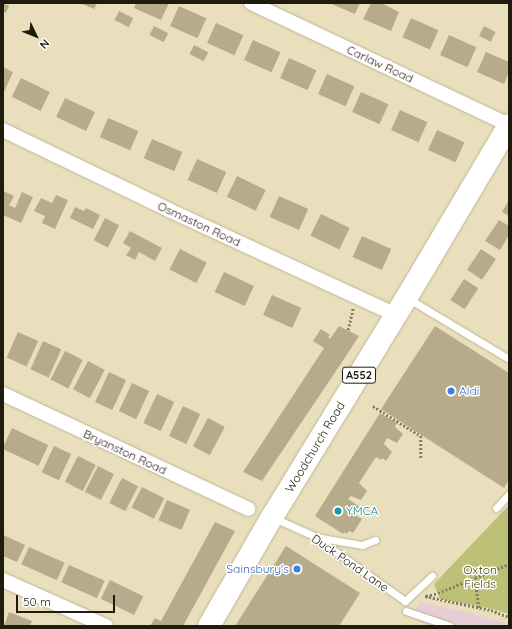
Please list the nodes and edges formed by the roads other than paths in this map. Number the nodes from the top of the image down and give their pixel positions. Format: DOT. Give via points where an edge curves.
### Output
graph roads {
  1 [pos="251,3"];
  2 [pos="509,125"];
  3 [pos="3,130"];
  4 [pos="402,306"];
  5 [pos="509,359"];
  6 [pos="3,394"];
  7 [pos="509,494"];
  8 [pos="496,508"];
  9 [pos="248,509"];
  10 [pos="272,517"];
  11 [pos="314,536"];
  12 [pos="375,540"];
  13 [pos="432,576"];
  14 [pos="3,580"];
  15 [pos="406,611"];
  16 [pos="106,626"];
  17 [pos="209,626"];
  18 [pos="450,626"];
  1 -- 2 [label="street, Carlaw Road"];
  2 -- 4 [label="highway, Woodchurch Road / A552"];
  3 -- 4 [label="street, Osmaston Road" via="359,298"];
  4 -- 5 [label="lane"];
  4 -- 10 [label="highway, Woodchurch Road / A552"];
  6 -- 9 [label="street, Bryanston Road"];
  7 -- 8 [label="lane"];
  10 -- 11 [label="lane, Duck Pond Lane"];
  10 -- 17 [label="highway, Woodchurch Road / A552"];
  11 -- 12 [label="lane" via="362,545"];
  11 -- 13 [label="lane, Duck Pond Lane" via="406,601"];
  14 -- 16 [label="street"];
  15 -- 18 [label="lane"];
}
